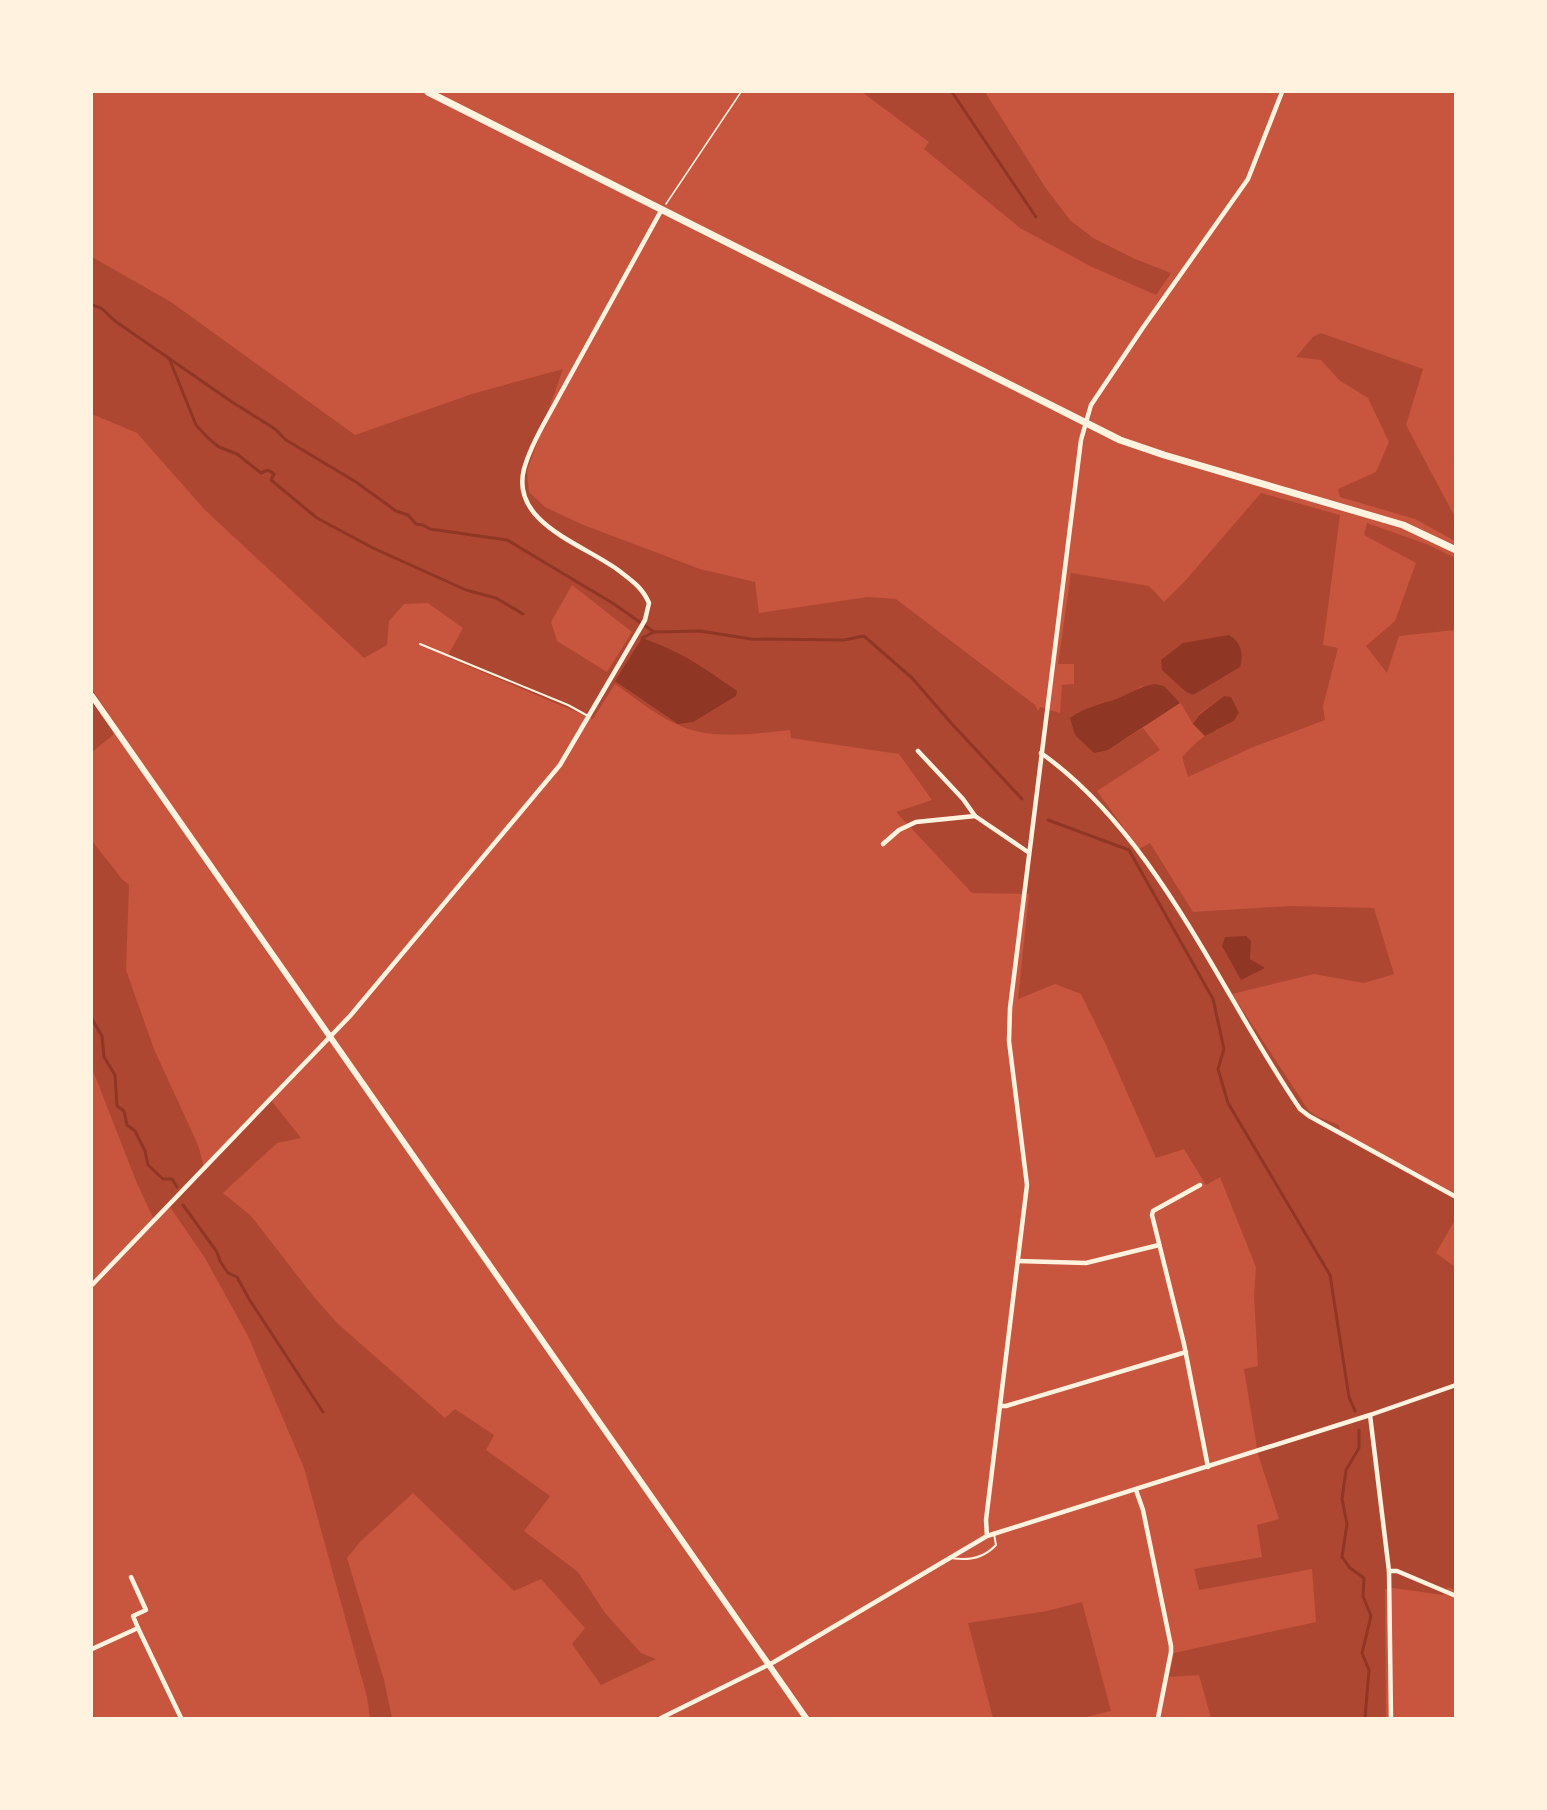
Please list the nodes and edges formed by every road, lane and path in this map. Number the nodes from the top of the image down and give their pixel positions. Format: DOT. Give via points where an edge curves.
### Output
graph roads {
  1 [pos="428,92"];
  2 [pos="741,92"];
  3 [pos="1282,92"];
  4 [pos="662,209"];
  5 [pos="1085,424"];
  6 [pos="1455,550"];
  7 [pos="420,644"];
  8 [pos="92,696"];
  9 [pos="588,716"];
  10 [pos="918,751"];
  11 [pos="1041,753"];
  12 [pos="975,816"];
  13 [pos="883,844"];
  14 [pos="1028,852"];
  15 [pos="331,1039"];
  16 [pos="1200,1185"];
  17 [pos="1455,1197"];
  18 [pos="1159,1245"];
  19 [pos="1018,1262"];
  20 [pos="92,1285"];
  21 [pos="1186,1352"];
  22 [pos="1455,1385"];
  23 [pos="1000,1406"];
  24 [pos="1370,1415"];
  25 [pos="1208,1467"];
  26 [pos="1136,1490"];
  27 [pos="994,1534"];
  28 [pos="987,1536"];
  29 [pos="951,1558"];
  30 [pos="1389,1571"];
  31 [pos="131,1577"];
  32 [pos="1455,1596"];
  33 [pos="138,1628"];
  34 [pos="92,1649"];
  35 [pos="768,1664"];
  36 [pos="180,1717"];
  37 [pos="172,1719"];
  38 [pos="661,1719"];
  39 [pos="806,1719"];
  40 [pos="1158,1719"];
  41 [pos="1391,1719"];
  1 -- 4 [label="main road"];
  2 -- 4 [label="path"];
  3 -- 5 [label="street" via="1248,179 1091,405"];
  4 -- 5 [label="main road"];
  4 -- 9 [label="street" via="547,418 524,471 523,492 540,521 637,584 649,603 639,630"];
  5 -- 6 [label="main road" via="1164,455 1403,525"];
  5 -- 11 [label="street"];
  7 -- 9 [label="lane"];
  8 -- 15 [label="street"];
  9 -- 15 [label="street" via="560,765"];
  10 -- 12 [label="street"];
  11 -- 14 [label="street"];
  11 -- 17 [label="street" via="1095,797 1144,860 1300,1109"];
  12 -- 13 [label="street" via="916,822"];
  12 -- 14 [label="street"];
  14 -- 19 [label="street" via="1009,1024 1027,1177"];
  15 -- 20 [label="street"];
  15 -- 35 [label="street"];
  16 -- 18 [label="street" via="1153,1211"];
  18 -- 19 [label="street" via="1086,1263"];
  18 -- 21 [label="street"];
  19 -- 23 [label="street"];
  21 -- 23 [label="street"];
  21 -- 25 [label="street"];
  22 -- 24 [label="street"];
  23 -- 28 [label="street"];
  24 -- 25 [label="street"];
  24 -- 30 [label="street"];
  25 -- 26 [label="street"];
  26 -- 27 [label="street"];
  26 -- 40 [label="street" via="1172,1652"];
  27 -- 28 [label="street"];
  27 -- 29 [label="lane" via="996,1545 985,1553 965,1561"];
  28 -- 29 [label="street"];
  29 -- 35 [label="street"];
  30 -- 32 [label="street"];
  30 -- 41 [label="street"];
  31 -- 33 [label="street" via="146,1610 133,1616"];
  33 -- 34 [label="street"];
  33 -- 36 [label="street"];
  35 -- 38 [label="street"];
  35 -- 39 [label="street"];
  36 -- 37 [label="street"];
}
